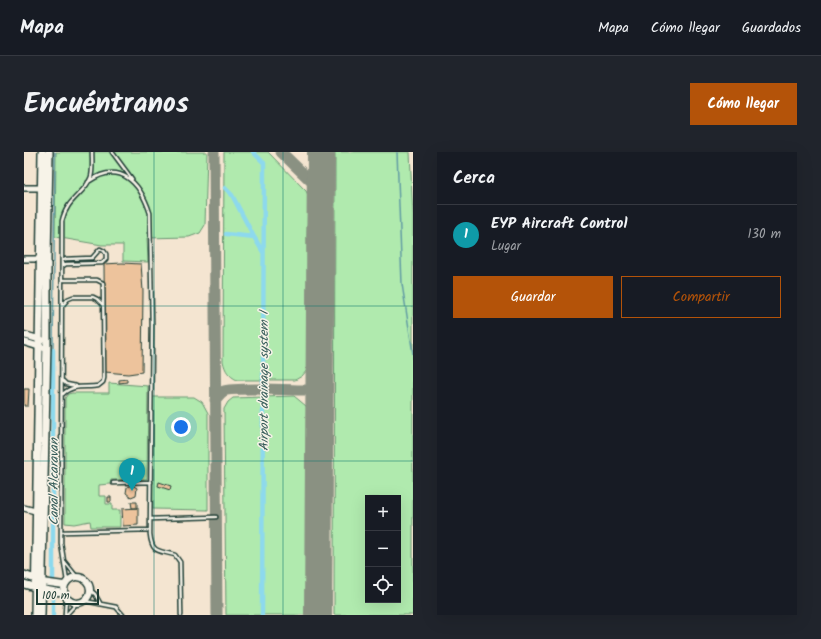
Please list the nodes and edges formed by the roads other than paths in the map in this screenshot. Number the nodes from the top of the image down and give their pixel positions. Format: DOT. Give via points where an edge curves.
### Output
graph roads {
  1 [pos="42,152"];
  2 [pos="49,152"];
  3 [pos="92,152"];
  4 [pos="112,152"];
  5 [pos="132,180"];
  6 [pos="88,182"];
  7 [pos="24,188"];
  8 [pos="42,188"];
  9 [pos="24,259"];
  10 [pos="40,259"];
  11 [pos="62,261"];
  12 [pos="62,267"];
  13 [pos="62,280"];
  14 [pos="103,305"];
  15 [pos="62,306"];
  16 [pos="24,335"];
  17 [pos="24,342"];
  18 [pos="39,343"];
  19 [pos="47,345"];
  20 [pos="62,381"];
  21 [pos="77,386"];
  22 [pos="62,395"];
  23 [pos="151,482"];
  24 [pos="113,483"];
  25 [pos="24,508"];
  26 [pos="41,512"];
  27 [pos="216,517"];
  28 [pos="150,519"];
  29 [pos="150,530"];
  30 [pos="62,532"];
  31 [pos="64,560"];
  32 [pos="24,575"];
  33 [pos="77,577"];
  34 [pos="66,583"];
  35 [pos="24,584"];
  36 [pos="44,585"];
  37 [pos="90,590"];
  38 [pos="65,596"];
  39 [pos="85,600"];
  40 [pos="77,603"];
  41 [pos="100,603"];
  42 [pos="35,615"];
  43 [pos="41,615"];
  44 [pos="66,615"];
  45 [pos="123,615"];
  46 [pos="181,615"];
  1 -- 8 [label="main road"];
  2 -- 19 [label="main road"];
  3 -- 6 [label="lane" via="92,173"];
  4 -- 5 [label="lane"];
  5 -- 6 [label="lane" via="112,173 100,175"];
  5 -- 23 [label="lane" via="150,213"];
  6 -- 11 [label="lane" via="63,215"];
  7 -- 8 [label="street"];
  8 -- 10 [label="main road"];
  9 -- 10 [label="street"];
  10 -- 18 [label="main road"];
  11 -- 12 [label="lane"];
  11 -- 12 [label="lane" via="92,258 100,249 106,254 106,259 102,263 66,264"];
  12 -- 13 [label="lane"];
  13 -- 14 [label="lane" via="101,282"];
  13 -- 15 [label="lane"];
  14 -- 15 [label="lane" via="95,298 73,297"];
  14 -- 21 [label="lane" via="103,382 97,387"];
  15 -- 20 [label="lane"];
  16 -- 18 [label="street"];
  17 -- 18 [label="street"];
  18 -- 19 [label="street"];
  18 -- 26 [label="main road"];
  19 -- 26 [label="main road"];
  20 -- 21 [label="lane"];
  20 -- 22 [label="lane"];
  21 -- 22 [label="lane" via="68,389"];
  22 -- 30 [label="lane"];
  23 -- 24 [label="lane"];
  23 -- 28 [label="lane"];
  25 -- 26 [label="street"];
  26 -- 36 [label="main road"];
  27 -- 28 [label="lane"];
  28 -- 29 [label="lane"];
  29 -- 30 [label="lane"];
  29 -- 46 [label="lane" via="150,541 155,550 175,555 180,562"];
  30 -- 31 [label="lane"];
  31 -- 33 [label="lane"];
  31 -- 34 [label="lane"];
  32 -- 36 [label="main road"];
  33 -- 34 [label="street"];
  33 -- 37 [label="street" via="88,582"];
  34 -- 36 [label="street"];
  34 -- 38 [label="street"];
  35 -- 36 [label="main road"];
  36 -- 38 [label="street"];
  36 -- 42 [label="main road"];
  36 -- 43 [label="main road"];
  37 -- 39 [label="street"];
  37 -- 41 [label="lane"];
  38 -- 40 [label="street" via="73,603"];
  38 -- 44 [label="lane"];
  39 -- 40 [label="street"];
  39 -- 41 [label="lane"];
  40 -- 44 [label="lane"];
  41 -- 45 [label="lane" via="116,607"];
}
